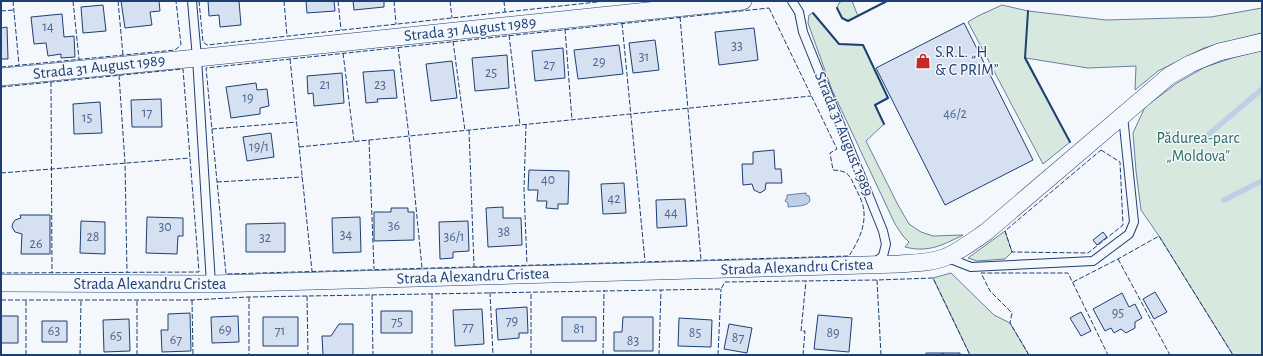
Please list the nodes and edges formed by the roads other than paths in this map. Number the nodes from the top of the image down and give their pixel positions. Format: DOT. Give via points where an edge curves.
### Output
graph roads {
  1 [pos="192,1"];
  2 [pos="743,1"];
  3 [pos="792,1"];
  4 [pos="1262,42"];
  5 [pos="197,58"];
  6 [pos="1,77"];
  7 [pos="1123,115"];
  8 [pos="945,257"];
  9 [pos="872,264"];
  10 [pos="1,283"];
  11 [pos="211,284"];
  1 -- 5 [label="lane"];
  2 -- 5 [label="street, Strada 31 August 1989"];
  3 -- 9 [label="lane, Strada 31 August 1989" via="799,12 803,32 883,230 886,244 883,256"];
  4 -- 7 [label="street, Strada Alexandru Cristea" via="1219,52 1190,64 1169,76"];
  5 -- 6 [label="street, Strada 31 August 1989"];
  5 -- 11 [label="lane"];
  7 -- 8 [label="street, Strada Alexandru Cristea" via="986,232"];
  7 -- 8 [label="lane" via="1134,222 1129,234 1094,261 971,267"];
  8 -- 9 [label="street, Strada Alexandru Cristea" via="924,262"];
  9 -- 11 [label="street, Strada Alexandru Cristea"];
  10 -- 11 [label="street, Strada Alexandru Cristea"];
}
